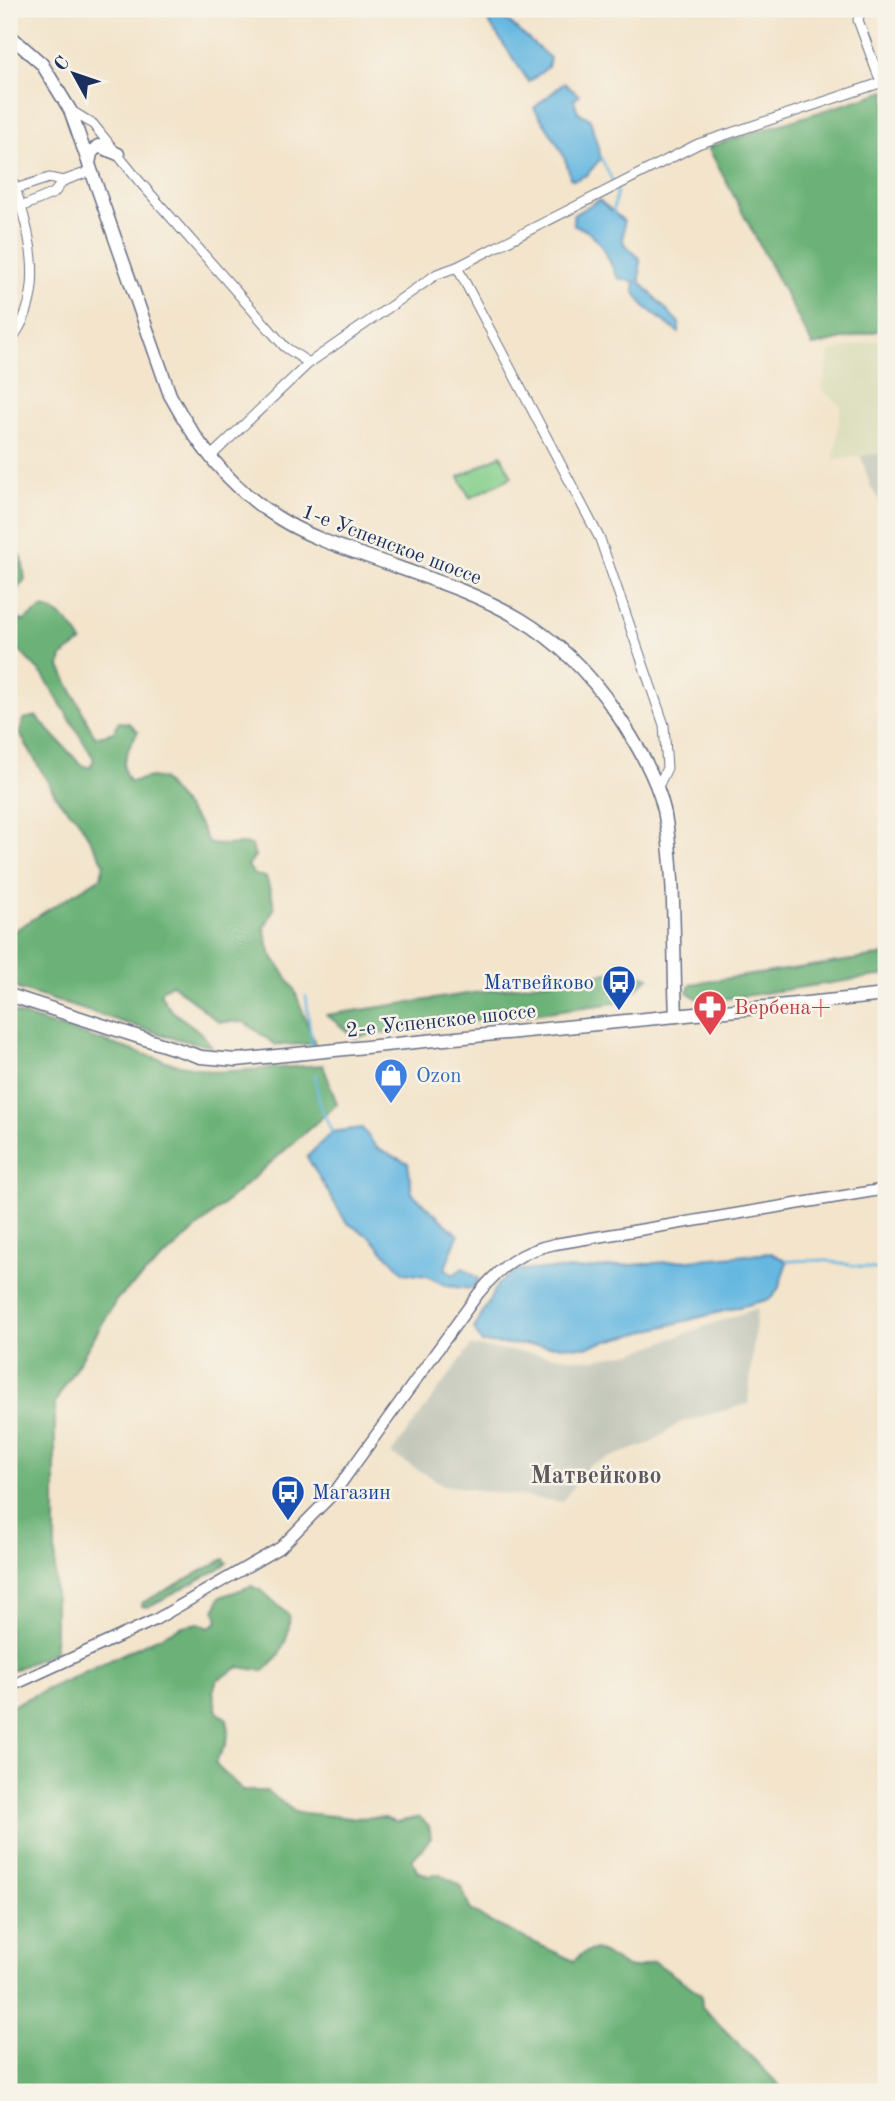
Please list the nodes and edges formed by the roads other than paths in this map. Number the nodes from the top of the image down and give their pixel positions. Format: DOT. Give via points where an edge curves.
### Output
graph roads {
  1 [pos="861,9"];
  2 [pos="9,34"];
  3 [pos="884,82"];
  4 [pos="70,110"];
  5 [pos="118,154"];
  6 [pos="90,167"];
  7 [pos="9,171"];
  8 [pos="63,181"];
  9 [pos="15,189"];
  10 [pos="21,207"];
  11 [pos="457,267"];
  12 [pos="9,342"];
  13 [pos="309,363"];
  14 [pos="210,457"];
  15 [pos="657,789"];
  16 [pos="9,995"];
  17 [pos="886,995"];
  18 [pos="676,1016"];
  19 [pos="886,1189"];
  20 [pos="9,1687"];
  1 -- 3 [label="street" via="858,20"];
  2 -- 4 [label="main road, 1-е Успенское шоссе" via="42,64"];
  3 -- 11 [label="street" via="698,144"];
  4 -- 5 [label="street" via="93,124"];
  4 -- 6 [label="main road, 1-е Успенское шоссе"];
  5 -- 6 [label="main road" via="98,146 91,153"];
  5 -- 13 [label="street" via="285,347"];
  6 -- 8 [label="street"];
  6 -- 14 [label="main road, 1-е Успенское шоссе" via="170,395"];
  7 -- 9 [label="street"];
  8 -- 9 [label="street" via="49,178"];
  8 -- 10 [label="street" via="54,193"];
  9 -- 10 [label="street"];
  10 -- 12 [label="street" via="33,260 32,288"];
  11 -- 13 [label="street" via="437,274"];
  11 -- 15 [label="street" via="600,539 664,725 667,768"];
  13 -- 14 [label="street"];
  14 -- 15 [label="main road, 1-е Успенское шоссе" via="264,509 294,528 494,605 550,638 610,704"];
  15 -- 18 [label="main road, 1-е Успенское шоссе" via="667,833"];
  16 -- 18 [label="main road, 2-е Успенское шоссе" via="201,1057 224,1060"];
  17 -- 18 [label="main road, 2-е Успенское шоссе"];
  19 -- 20 [label="street" via="519,1255 497,1271 478,1294 334,1493 281,1547 155,1620"];
}
